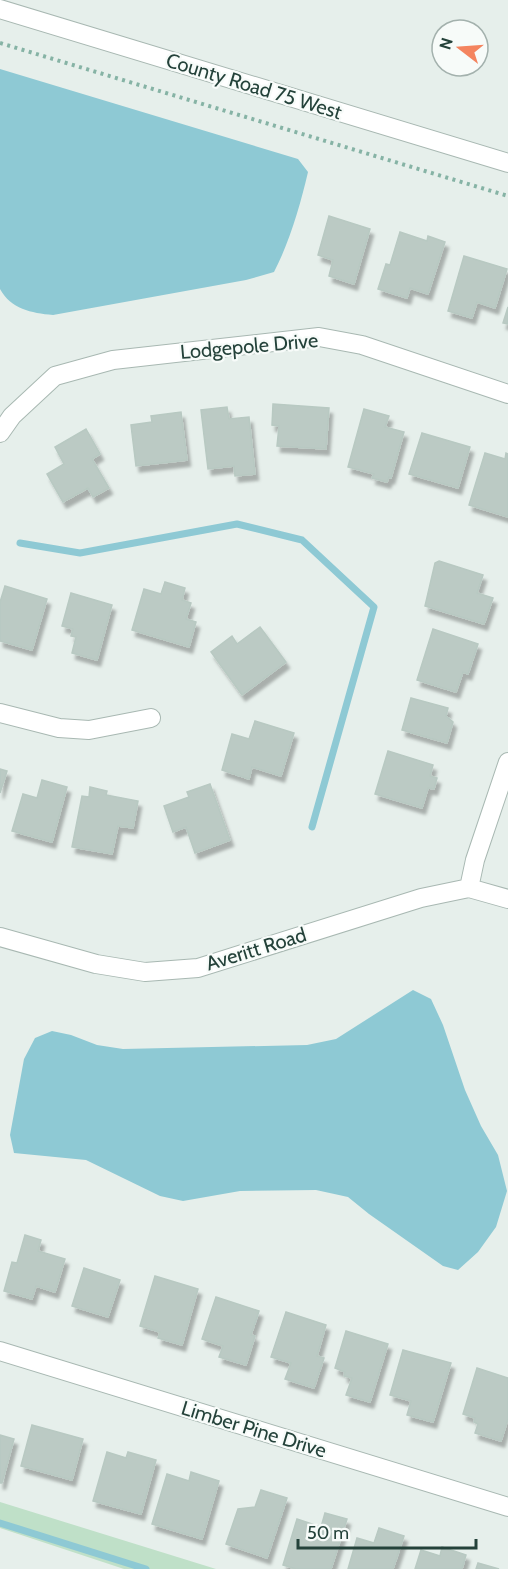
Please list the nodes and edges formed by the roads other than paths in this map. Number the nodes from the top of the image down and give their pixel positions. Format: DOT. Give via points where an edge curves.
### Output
graph roads {
  1 [pos="0,9"];
  2 [pos="508,163"];
  3 [pos="508,394"];
  4 [pos="0,433"];
  5 [pos="0,713"];
  6 [pos="151,718"];
  7 [pos="508,762"];
  8 [pos="469,888"];
  9 [pos="508,899"];
  10 [pos="0,937"];
  11 [pos="0,1352"];
  12 [pos="508,1507"];
  1 -- 2 [label="street, County Road 75 West"];
  3 -- 4 [label="street, Lodgepole Drive" via="362,345 319,337 266,341 113,360 55,376"];
  5 -- 6 [label="street" via="59,728 89,730"];
  7 -- 8 [label="street"];
  8 -- 9 [label="street, Averitt Road"];
  8 -- 10 [label="street, Averitt Road" via="421,898 198,968 145,972 96,964"];
  11 -- 12 [label="street, Limber Pine Drive"];
}
